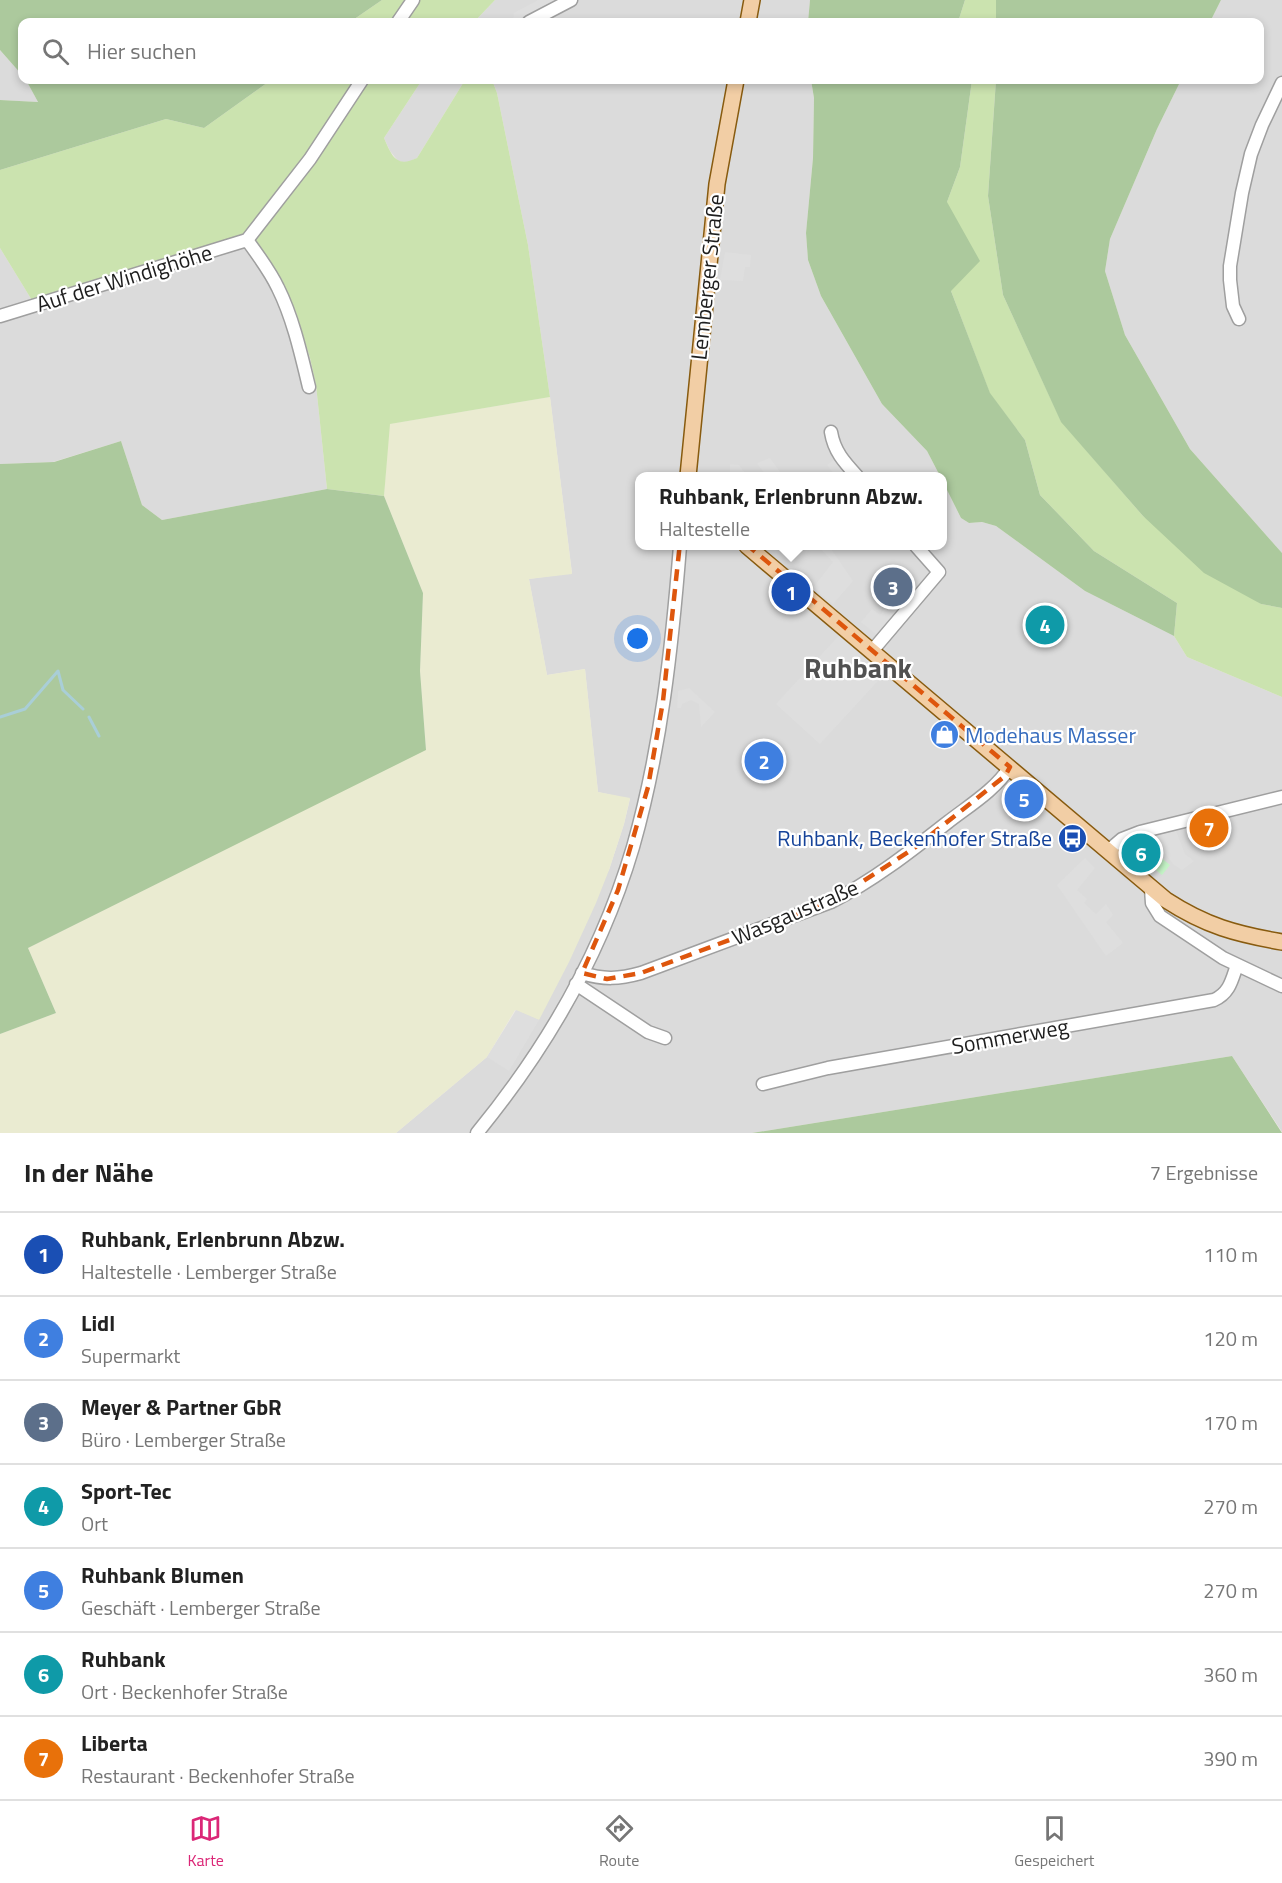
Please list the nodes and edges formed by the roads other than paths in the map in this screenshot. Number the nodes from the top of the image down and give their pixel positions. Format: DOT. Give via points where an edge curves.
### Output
graph roads {
  1 [pos="413,0"];
  2 [pos="571,0"];
  3 [pos="752,0"];
  4 [pos="401,18"];
  5 [pos="537,18"];
  6 [pos="749,18"];
  7 [pos="1282,83"];
  8 [pos="359,84"];
  9 [pos="735,84"];
  10 [pos="247,240"];
  11 [pos="0,316"];
  12 [pos="1239,319"];
  13 [pos="309,387"];
  14 [pos="831,432"];
  15 [pos="688,472"];
  16 [pos="852,472"];
  17 [pos="680,550"];
  18 [pos="752,550"];
  19 [pos="920,550"];
  20 [pos="872,651"];
  21 [pos="1010,767"];
  22 [pos="1282,797"];
  23 [pos="1108,850"];
  24 [pos="1151,889"];
  25 [pos="1282,942"];
  26 [pos="1237,965"];
  27 [pos="582,973"];
  28 [pos="576,984"];
  29 [pos="1282,986"];
  30 [pos="665,1038"];
  31 [pos="763,1084"];
  32 [pos="477,1133"];
  1 -- 4 [label="street"];
  2 -- 5 [label="street"];
  3 -- 6 [label="main road"];
  7 -- 12 [label="street" via="1251,154 1242,193 1230,266 1233,306"];
  8 -- 10 [label="street" via="310,159"];
  9 -- 15 [label="main road, Lemberger Straße" via="717,184"];
  10 -- 11 [label="street, Auf der Windighöhe"];
  10 -- 13 [label="street" via="279,290"];
  14 -- 16 [label="street" via="838,455"];
  17 -- 27 [label="street" via="663,701 648,787 618,890"];
  18 -- 20 [label="main road"];
  19 -- 20 [label="street" via="939,572"];
  20 -- 21 [label="main road"];
  21 -- 23 [label="main road"];
  21 -- 27 [label="street, Wasgaustraße" via="995,786 841,897 640,973 607,979"];
  22 -- 23 [label="street" via="1140,832"];
  23 -- 24 [label="main road"];
  24 -- 25 [label="main road" via="1212,925"];
  24 -- 26 [label="street" via="1152,903 1160,916"];
  26 -- 29 [label="street"];
  26 -- 31 [label="street, Sommerweg" via="1227,991 1214,1000 828,1068"];
  27 -- 28 [label="street"];
  28 -- 30 [label="street" via="648,1032"];
  28 -- 32 [label="street" via="533,1059"];
}
